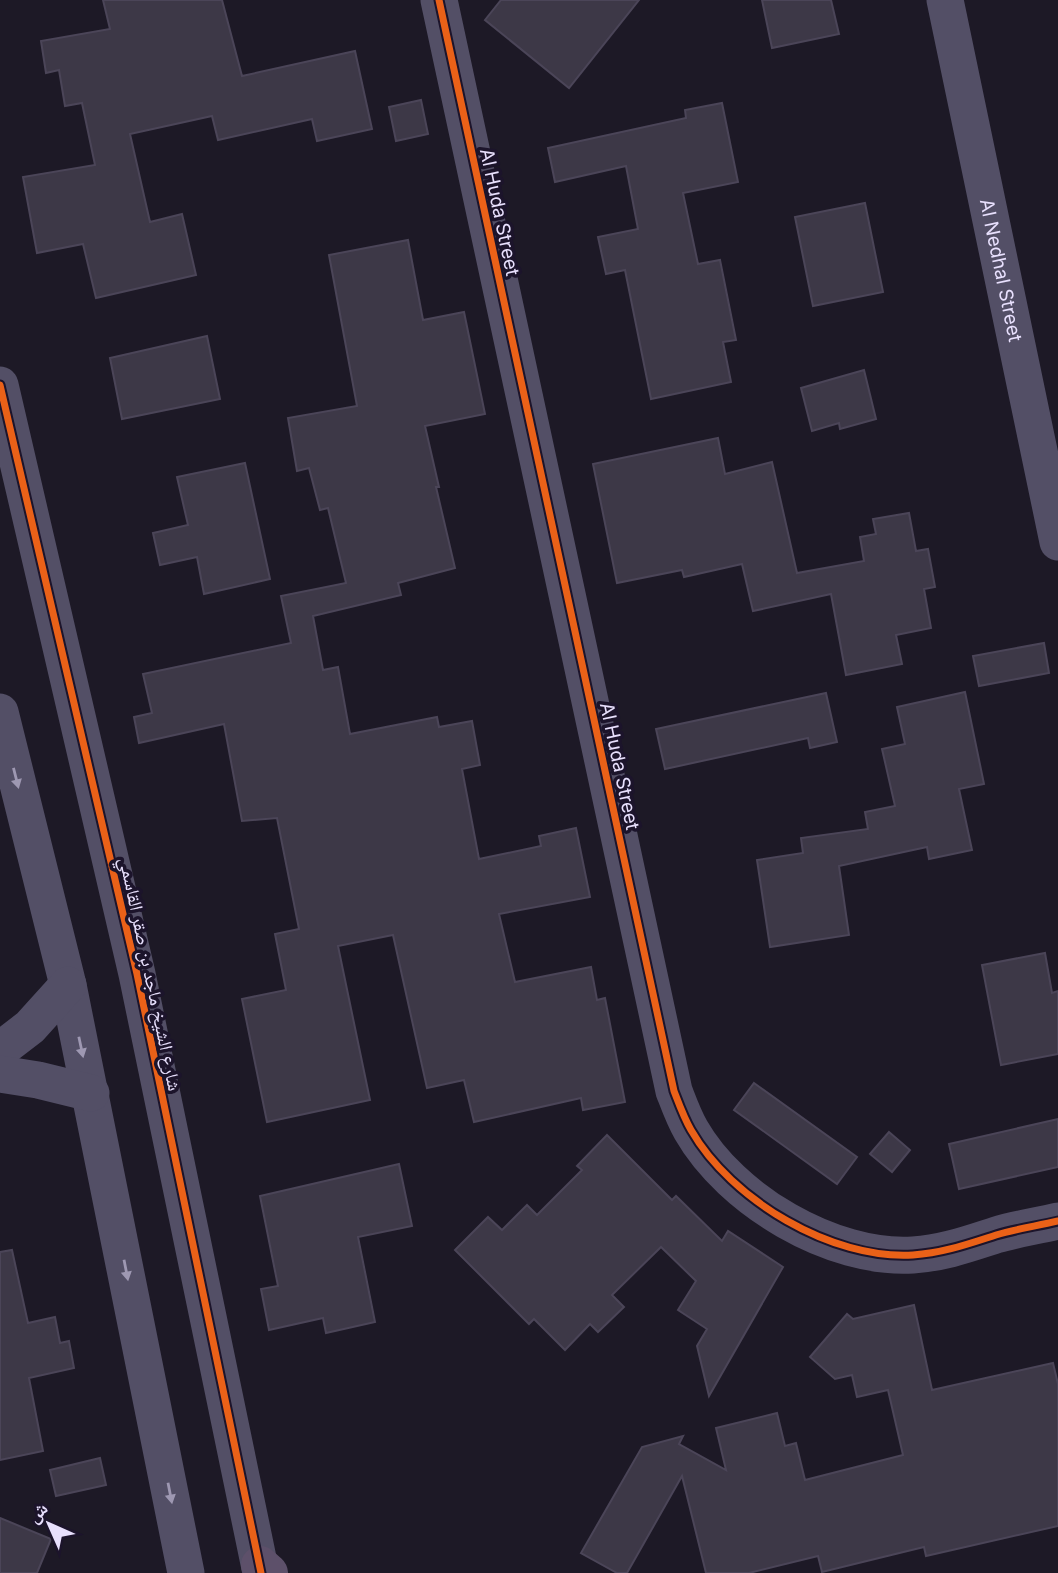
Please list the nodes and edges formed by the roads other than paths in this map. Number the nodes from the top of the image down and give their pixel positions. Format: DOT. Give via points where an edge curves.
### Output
graph roads {
  1 [pos="439,0"];
  2 [pos="946,0"];
  3 [pos="0,385"];
  4 [pos="1058,542"];
  5 [pos="0,712"];
  6 [pos="68,985"];
  7 [pos="0,1050"];
  8 [pos="0,1074"];
  9 [pos="91,1093"];
  10 [pos="1058,1221"];
  11 [pos="263,1570"];
  12 [pos="186,1573"];
  1 -- 10 [label="street, Al Huda Street" via="674,1091 691,1131 718,1166 761,1203 806,1231 863,1250 911,1255 953,1249"];
  2 -- 4 [label="street, Al Nedhal Street"];
  3 -- 11 [label="street, شارع الشيخ ماجد بن صقر القاسمي" via="136,974"];
  5 -- 6 [label="street, one-way"];
  6 -- 7 [label="street" via="30,1027"];
  6 -- 9 [label="street, one-way"];
  8 -- 9 [label="street"];
  9 -- 12 [label="street, one-way"];
}
